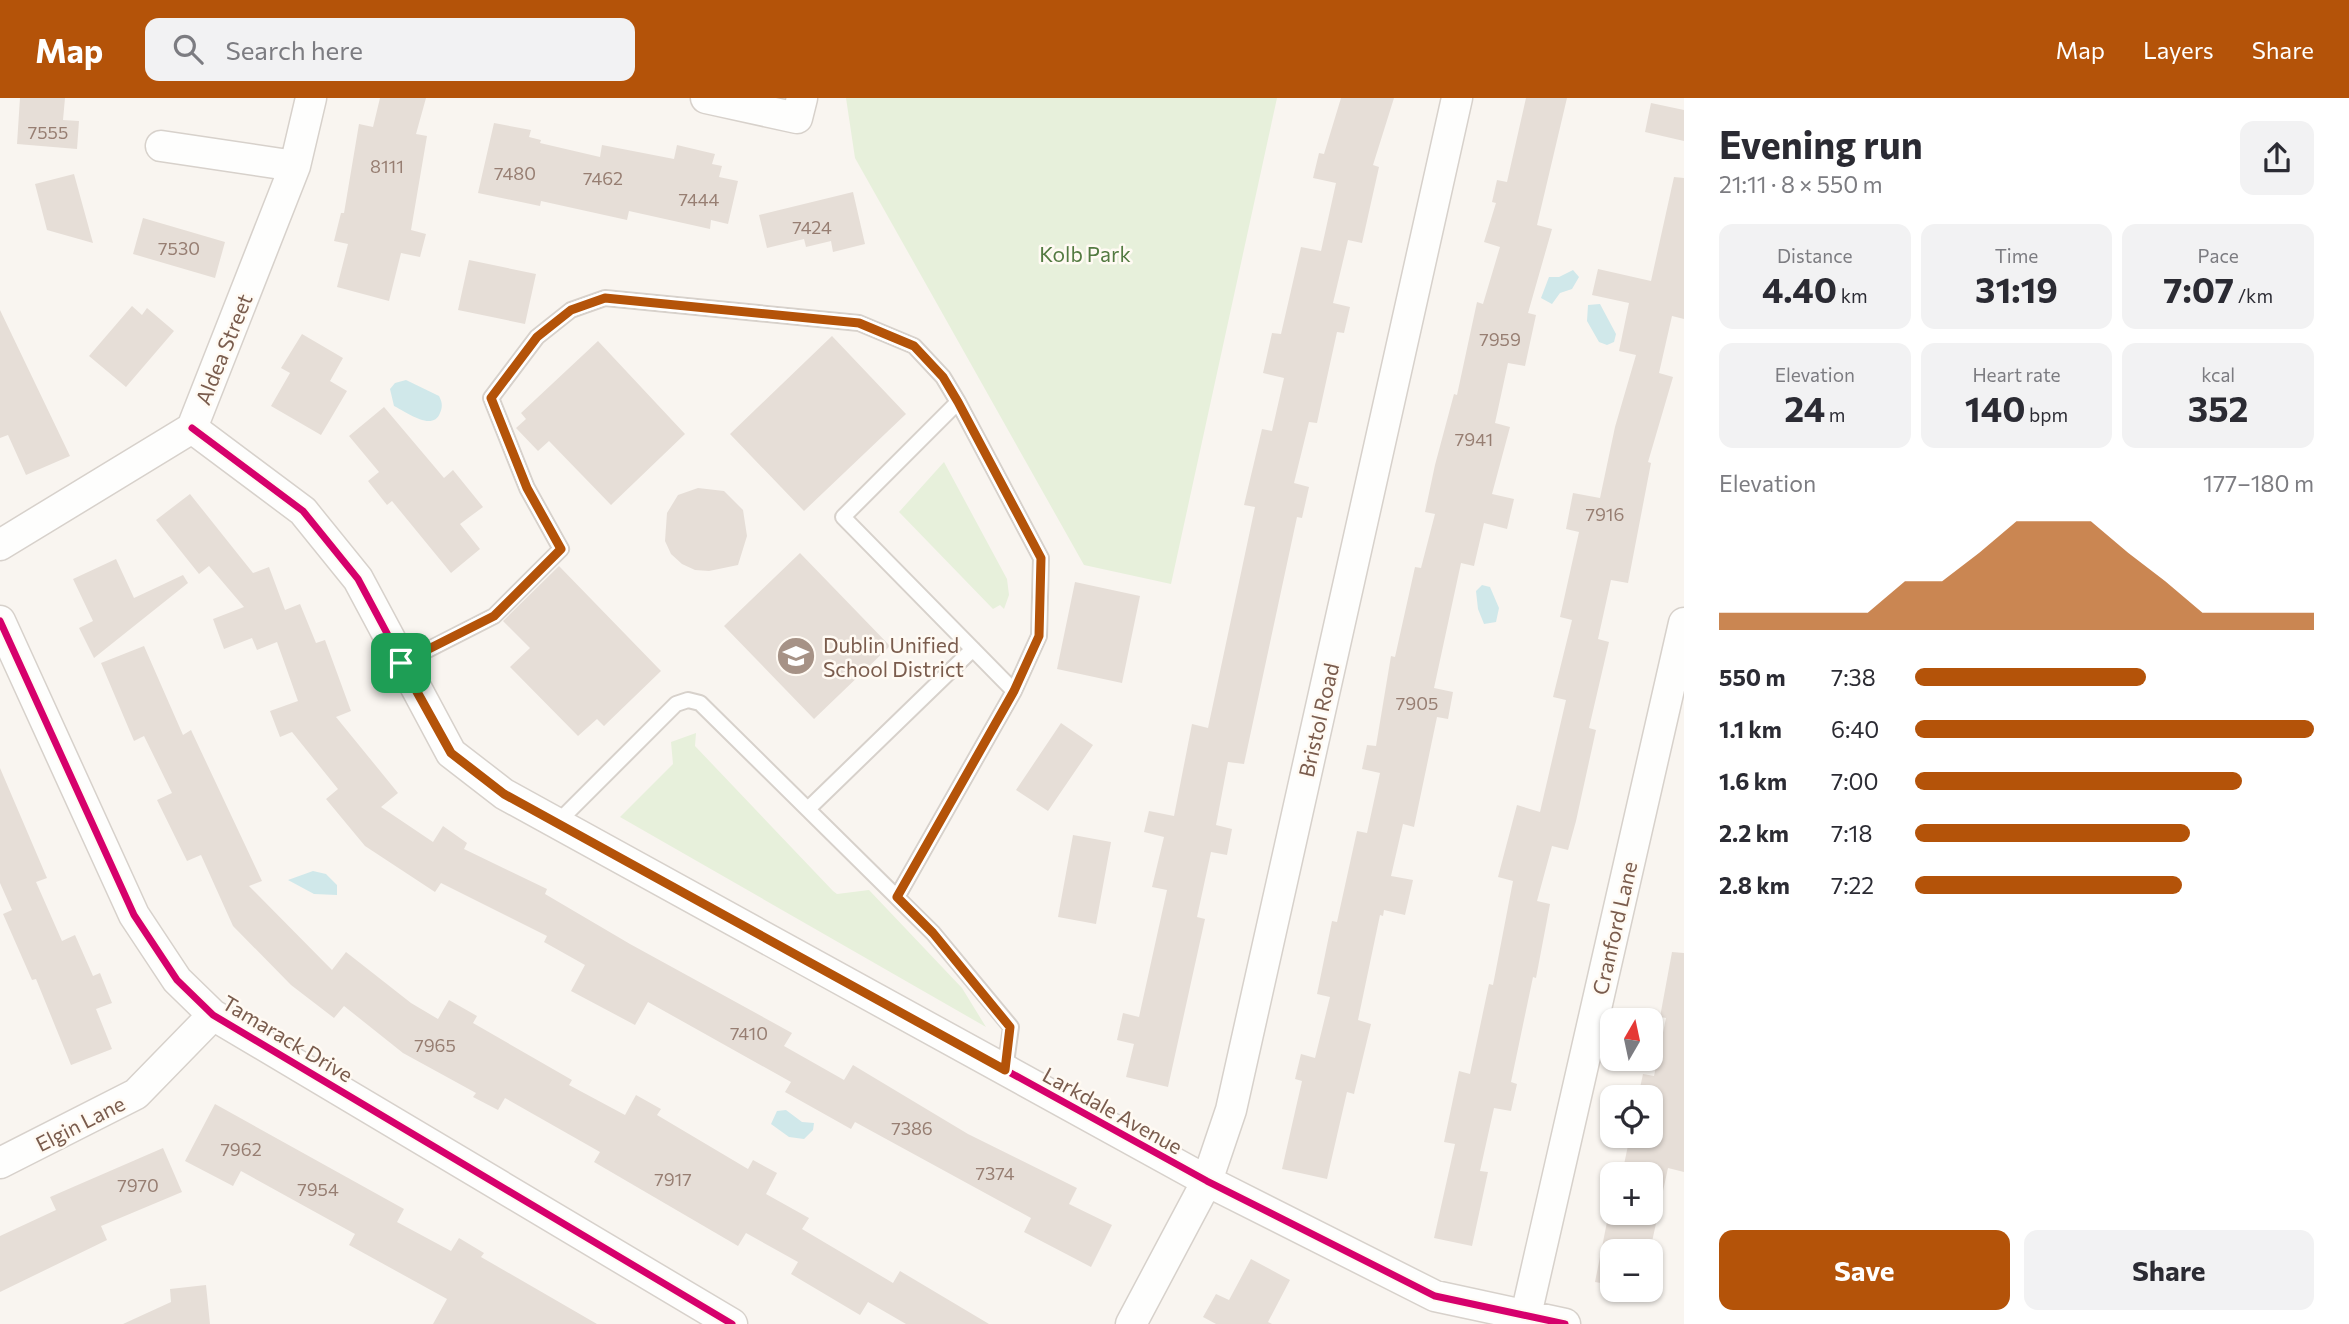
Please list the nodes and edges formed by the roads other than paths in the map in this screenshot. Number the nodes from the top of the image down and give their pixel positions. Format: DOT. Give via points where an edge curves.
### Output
graph roads {
  1 [pos="311,98"];
  2 [pos="706,98"];
  3 [pos="802,98"];
  4 [pos="1457,98"];
  5 [pos="161,146"];
  6 [pos="295,166"];
  7 [pos="958,402"];
  8 [pos="192,428"];
  9 [pos="0,545"];
  10 [pos="0,621"];
  11 [pos="1684,623"];
  12 [pos="973,649"];
  13 [pos="401,663"];
  14 [pos="1014,691"];
  15 [pos="808,809"];
  16 [pos="557,823"];
  17 [pos="897,897"];
  18 [pos="213,1016"];
  19 [pos="1005,1070"];
  20 [pos="0,1163"];
  21 [pos="1207,1181"];
  22 [pos="1526,1315"];
  23 [pos="732,1324"];
  24 [pos="1131,1324"];
  25 [pos="1565,1324"];
  1 -- 6 [label="street, Aldea Street"];
  2 -- 3 [label="street" via="797,118"];
  4 -- 21 [label="street, Bristol Road" via="1231,1110"];
  5 -- 6 [label="street"];
  6 -- 8 [label="street, Aldea Street"];
  7 -- 12 [label="lane" via="843,517"];
  7 -- 13 [label="lane" via="943,377 914,346 859,323 605,298 571,310 537,337 491,398 527,488 561,549 494,616"];
  7 -- 14 [label="lane" via="1041,558 1039,636"];
  8 -- 9 [label="street, Aldea Street"];
  8 -- 13 [label="street, Larkdale Avenue" via="303,511 358,579"];
  10 -- 18 [label="street, Tamarack Drive" via="134,915 177,980"];
  11 -- 22 [label="street, Cranford Lane"];
  12 -- 14 [label="lane"];
  12 -- 15 [label="lane"];
  13 -- 16 [label="street, Larkdale Avenue" via="451,753 504,794"];
  14 -- 17 [label="lane"];
  15 -- 16 [label="lane" via="700,702 688,700 676,704"];
  15 -- 17 [label="lane"];
  16 -- 19 [label="street, Larkdale Avenue"];
  17 -- 19 [label="lane" via="933,933 1010,1027"];
  18 -- 20 [label="street, Elgin Lane" via="136,1094"];
  18 -- 23 [label="street, Tamarack Drive"];
  19 -- 21 [label="street, Larkdale Avenue"];
  21 -- 22 [label="street, Larkdale Avenue" via="1435,1296"];
  21 -- 24 [label="street, Bristol Road"];
  22 -- 25 [label="street, Larkdale Avenue"];
}
